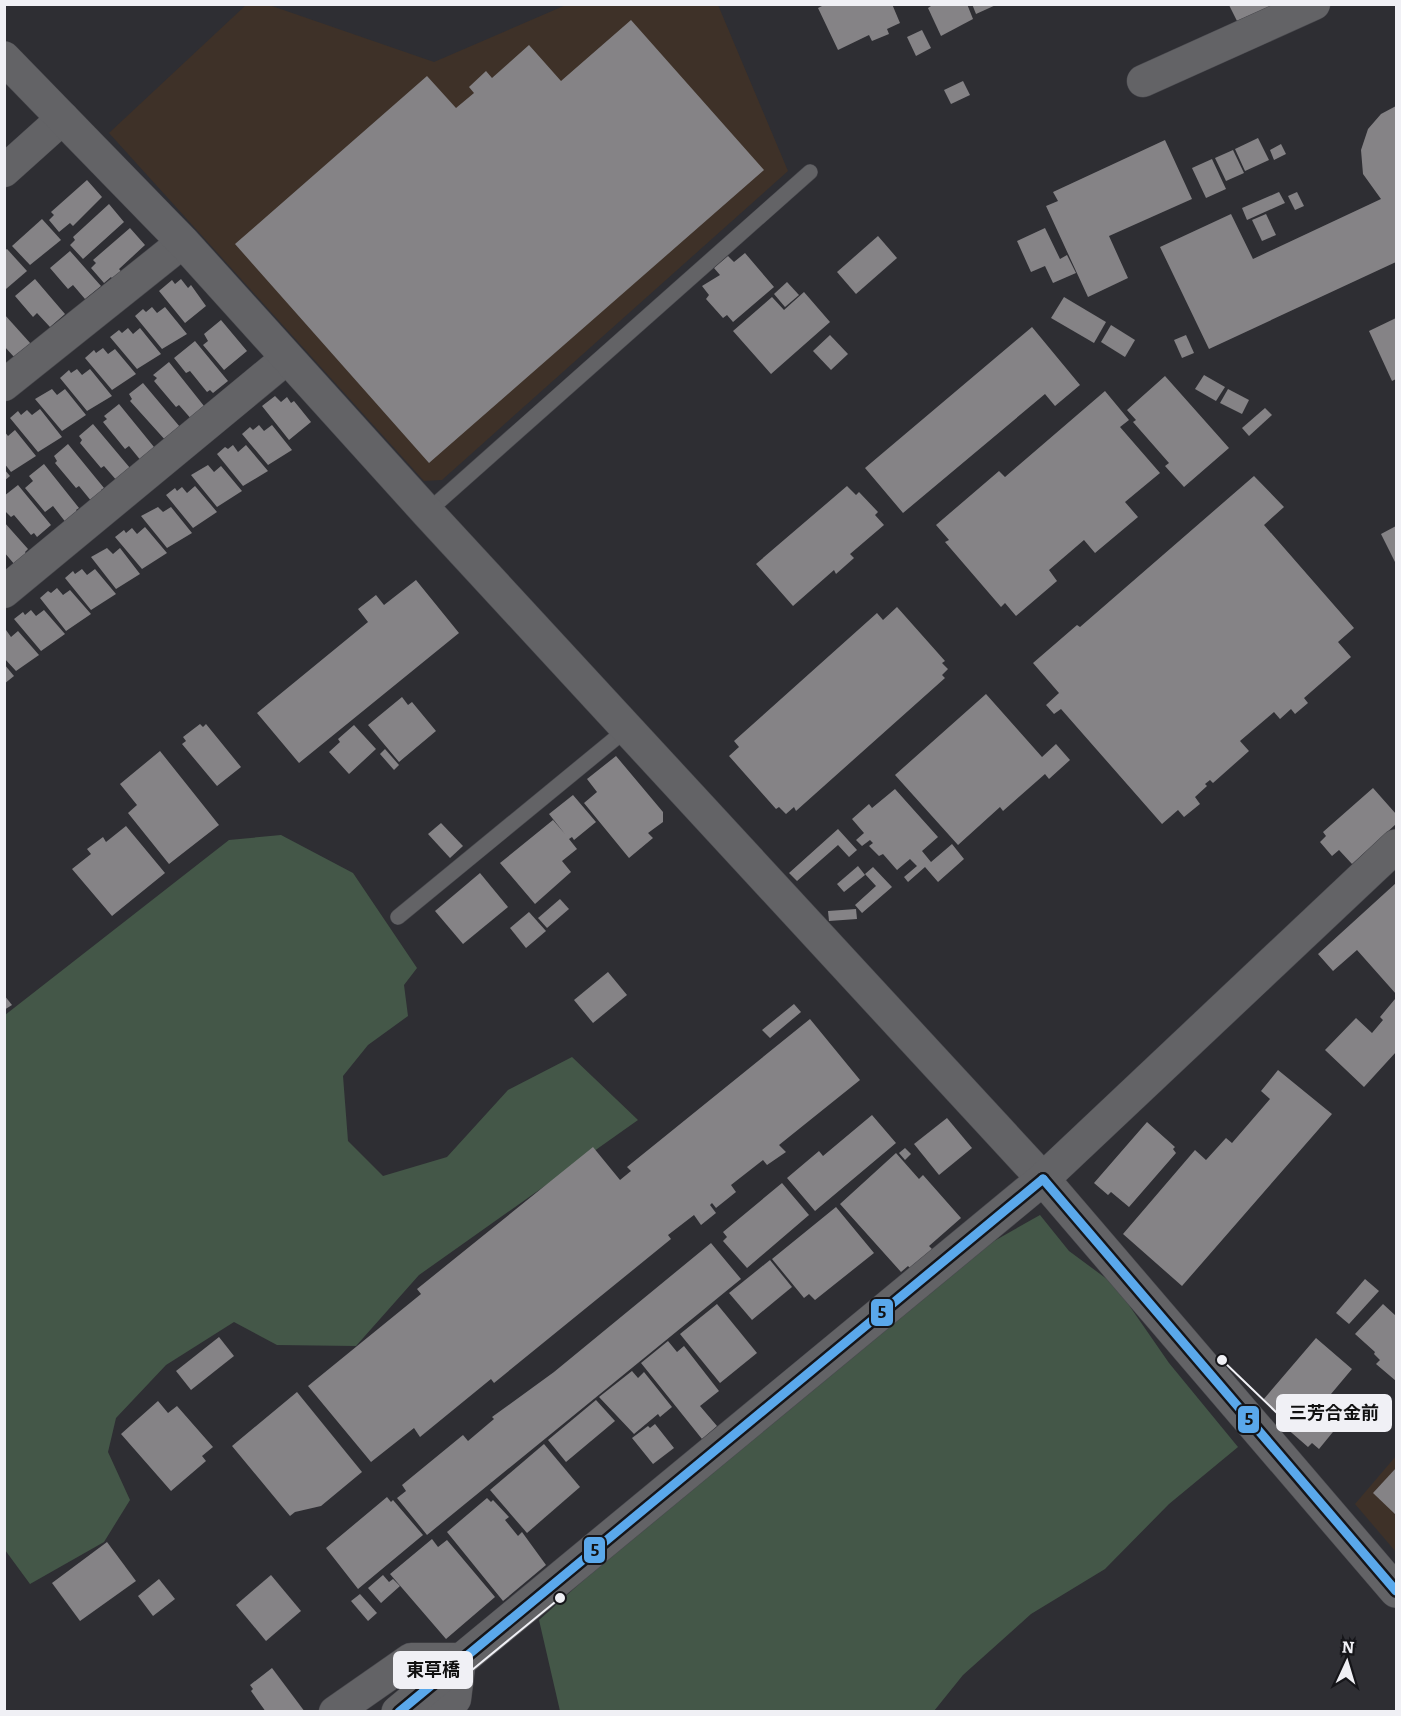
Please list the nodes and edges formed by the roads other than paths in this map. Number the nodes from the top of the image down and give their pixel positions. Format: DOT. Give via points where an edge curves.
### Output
graph roads {
  1 [pos="1314,4"];
  2 [pos="4,58"];
  3 [pos="1143,81"];
  4 [pos="63,118"];
  5 [pos="4,171"];
  6 [pos="810,172"];
  7 [pos="183,242"];
  8 [pos="287,358"];
  9 [pos="4,385"];
  10 [pos="427,512"];
  11 [pos="4,592"];
  12 [pos="628,728"];
  13 [pos="1396,846"];
  14 [pos="398,917"];
  15 [pos="1043,1179"];
  16 [pos="1396,1591"];
  17 [pos="459,1659"];
  18 [pos="436,1698"];
  19 [pos="335,1712"];
  20 [pos="398,1712"];
  1 -- 3 [label="street"];
  2 -- 4 [label="street"];
  4 -- 5 [label="street"];
  4 -- 7 [label="street"];
  6 -- 10 [label="lane"];
  7 -- 8 [label="street"];
  7 -- 9 [label="street"];
  8 -- 10 [label="street"];
  8 -- 11 [label="street"];
  10 -- 12 [label="street"];
  12 -- 14 [label="lane"];
  12 -- 15 [label="street"];
  13 -- 15 [label="street"];
  15 -- 16 [label="street"];
  15 -- 17 [label="street"];
  17 -- 18 [label="street"];
  17 -- 19 [label="street" via="411,1659"];
  18 -- 20 [label="street"];
}
